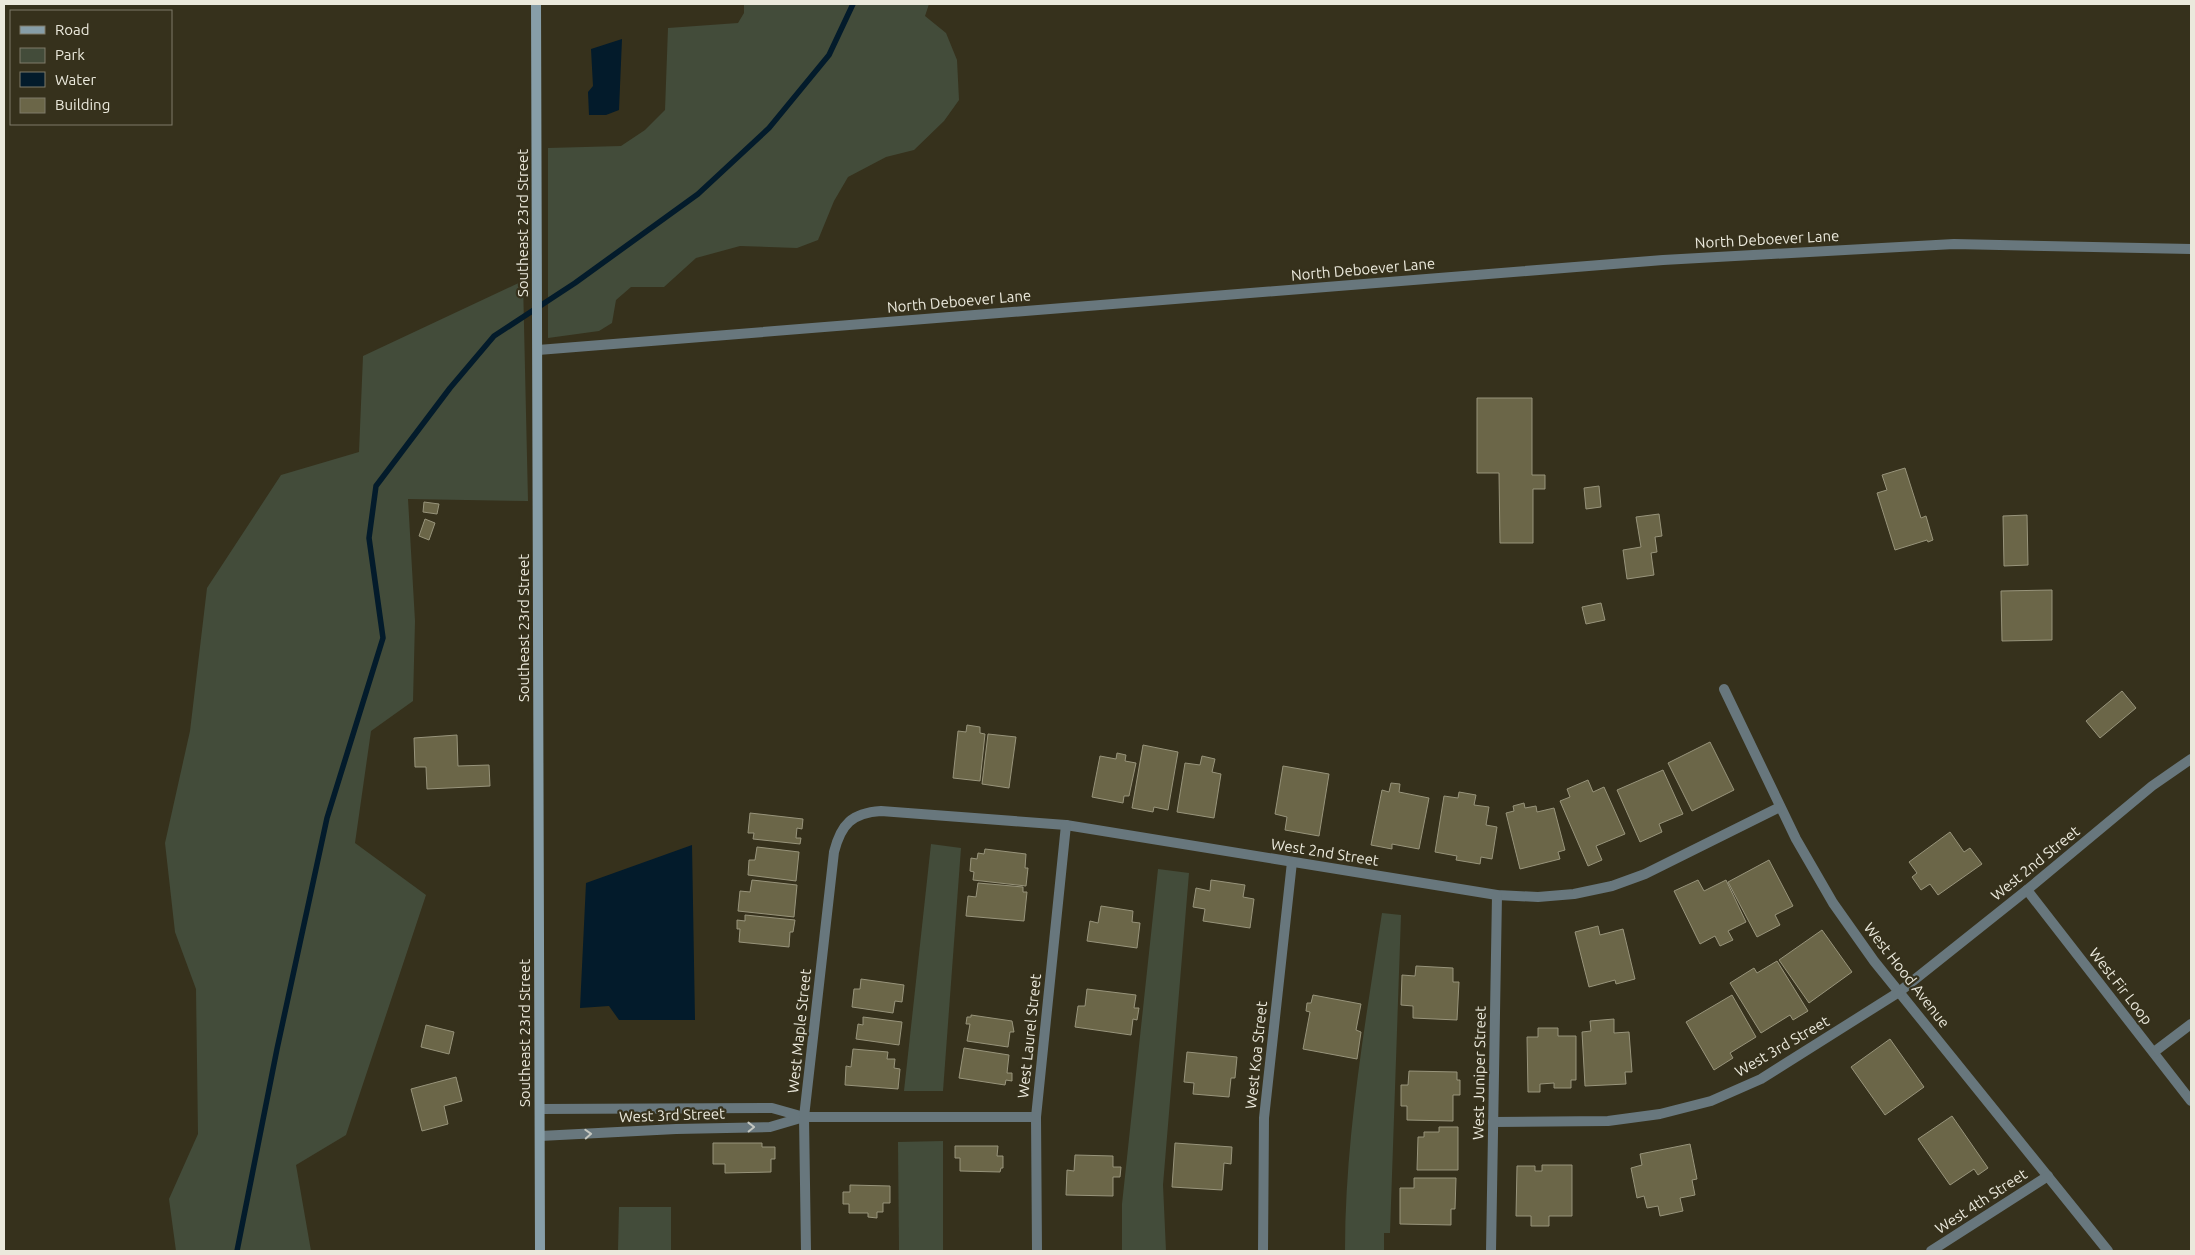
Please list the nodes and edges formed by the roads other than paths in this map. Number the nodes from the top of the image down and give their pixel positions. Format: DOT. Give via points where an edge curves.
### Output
graph roads {
  1 [pos="536,4"];
  2 [pos="2191,249"];
  3 [pos="538,350"];
  4 [pos="1724,690"];
  5 [pos="2191,759"];
  6 [pos="1780,807"];
  7 [pos="851,820"];
  8 [pos="1066,825"];
  9 [pos="1292,862"];
  10 [pos="2027,890"];
  11 [pos="1497,895"];
  12 [pos="1899,992"];
  13 [pos="2191,1024"];
  14 [pos="2154,1052"];
  15 [pos="2191,1101"];
  16 [pos="540,1108"];
  17 [pos="804,1117"];
  18 [pos="1036,1117"];
  19 [pos="1493,1122"];
  20 [pos="540,1136"];
  21 [pos="2048,1176"];
  22 [pos="1935,1250"];
  23 [pos="540,1251"];
  24 [pos="806,1251"];
  25 [pos="1037,1251"];
  26 [pos="1263,1251"];
  27 [pos="1491,1251"];
  28 [pos="2108,1251"];
  1 -- 3 [label="street, Southeast 23rd Street"];
  2 -- 3 [label="street, North Deboever Lane" via="1954,244 1663,260"];
  3 -- 16 [label="street, Southeast 23rd Street"];
  4 -- 6 [label="street, West Hood Avenue"];
  5 -- 10 [label="street, West 2nd Street" via="2152,786"];
  6 -- 11 [label="street, West 2nd Street" via="1646,874 1612,886 1574,894"];
  6 -- 12 [label="street, West Hood Avenue" via="1834,903"];
  7 -- 8 [label="street, West 2nd Street" via="866,812 881,810"];
  7 -- 17 [label="street, West Maple Street" via="839,833 834,852"];
  8 -- 9 [label="street, West 2nd Street"];
  8 -- 18 [label="street, West Laurel Street"];
  9 -- 11 [label="street, West 2nd Street"];
  9 -- 26 [label="street, West Koa Street" via="1264,1118"];
  10 -- 12 [label="street, West 2nd Street"];
  10 -- 14 [label="street, West Fir Loop"];
  11 -- 19 [label="street, West Juniper Street"];
  12 -- 19 [label="street, West 3rd Street" via="1761,1079 1711,1102 1660,1114 1608,1120"];
  12 -- 21 [label="street, West Hood Avenue"];
  13 -- 14 [label="street"];
  14 -- 15 [label="street, West Fir Loop"];
  16 -- 17 [label="street, West 3rd Street" via="772,1108"];
  16 -- 20 [label="street, Southeast 23rd Street"];
  17 -- 18 [label="street, West 3rd Street"];
  20 -- 17 [label="street, West 3rd Street, one-way" via="770,1127"];
  17 -- 24 [label="street, West Maple Street"];
  18 -- 25 [label="street, West Laurel Street"];
  19 -- 27 [label="street, West Juniper Street"];
  20 -- 23 [label="street, Southeast 23rd Street"];
  21 -- 22 [label="street, West 4th Street"];
  21 -- 28 [label="street, West Hood Avenue"];
}
